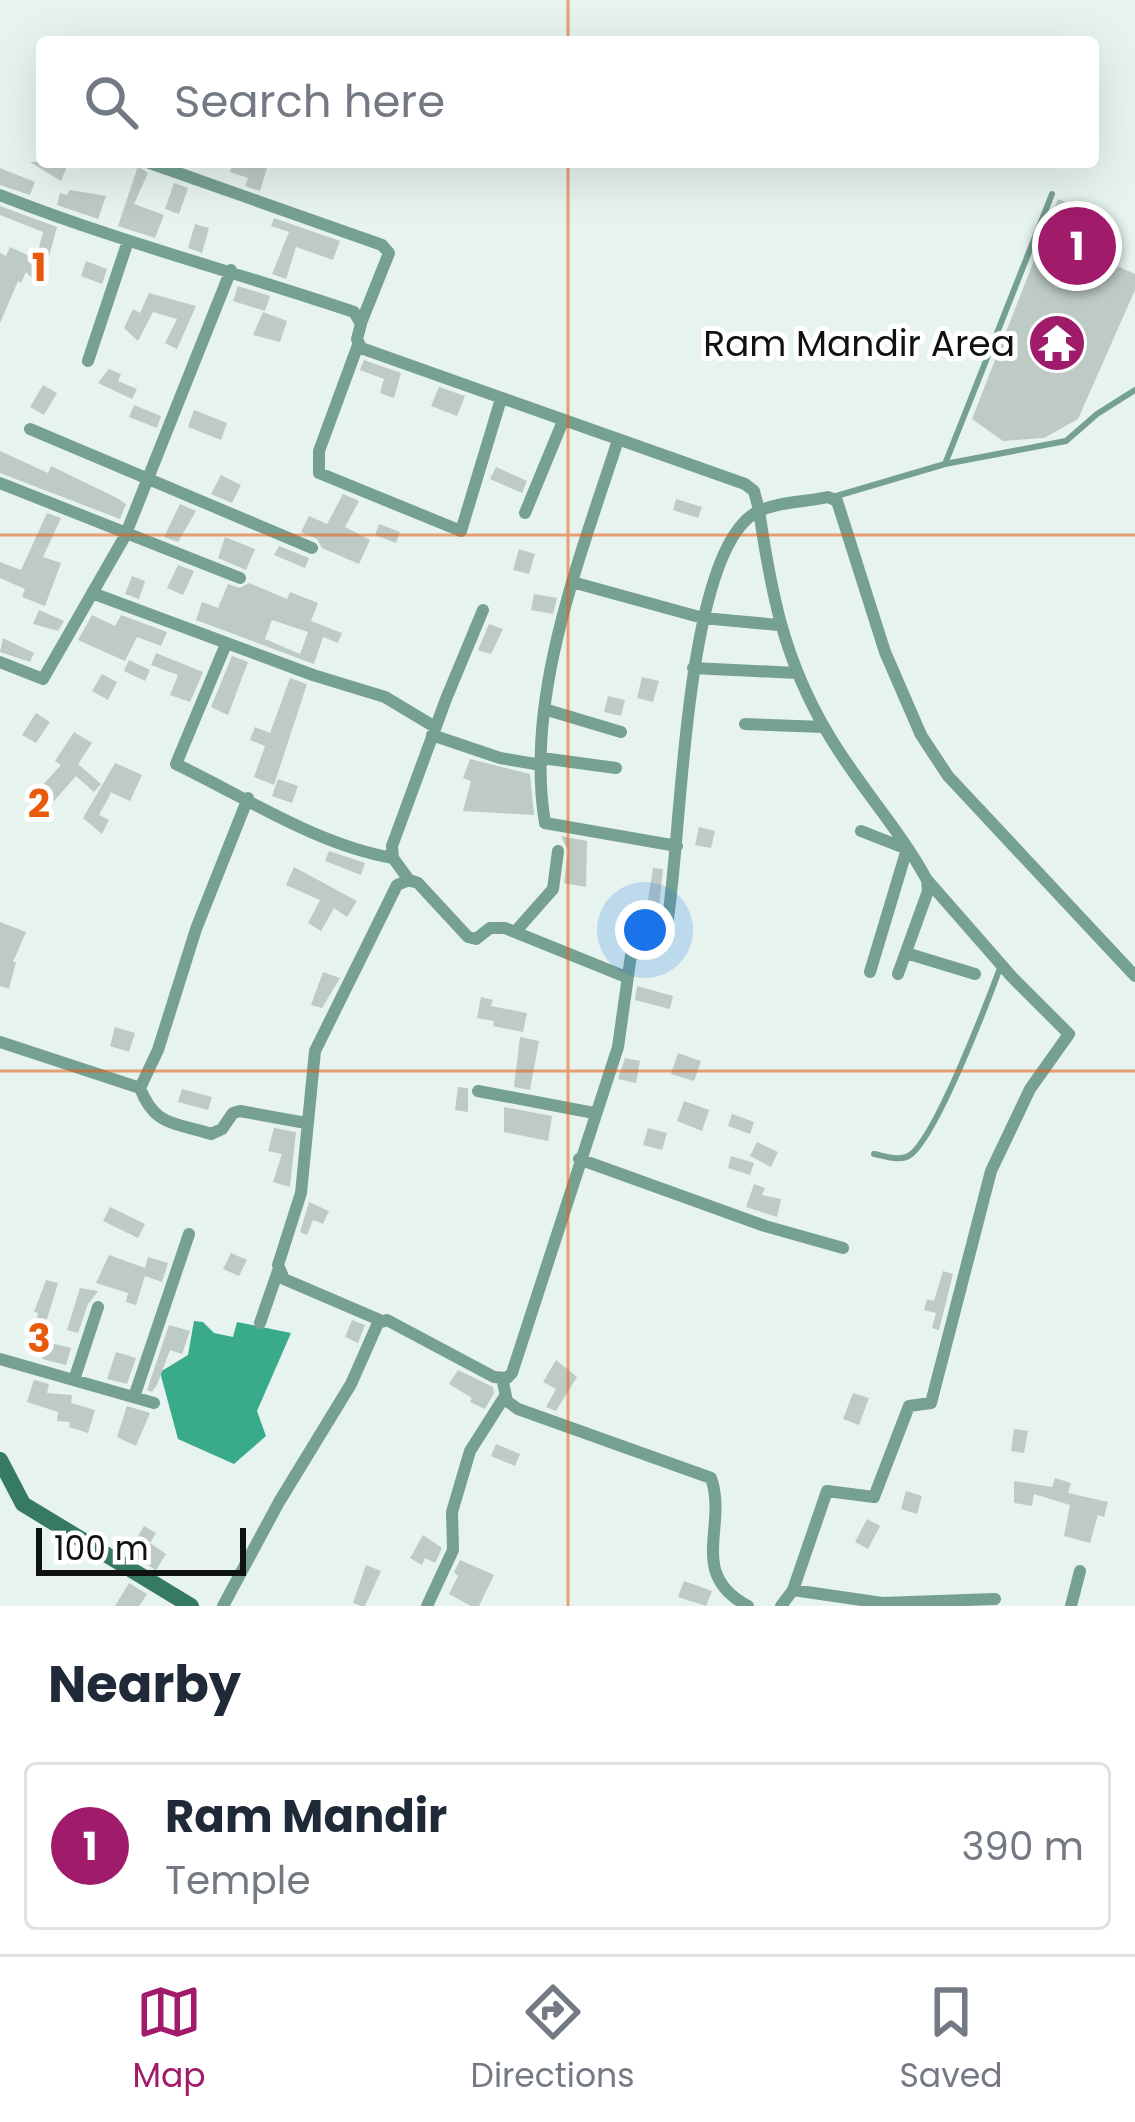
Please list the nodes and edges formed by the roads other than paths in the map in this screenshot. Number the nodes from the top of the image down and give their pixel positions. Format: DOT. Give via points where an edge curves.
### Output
graph roads {
  1 [pos="164,168"];
  2 [pos="1052,194"];
  3 [pos="0,195"];
  4 [pos="128,242"];
  5 [pos="231,270"];
  6 [pos="362,323"];
  7 [pos="358,345"];
  8 [pos="88,361"];
  9 [pos="1135,390"];
  10 [pos="501,399"];
  11 [pos="562,421"];
  12 [pos="30,429"];
  13 [pos="618,440"];
  14 [pos="945,464"];
  15 [pos="149,478"];
  16 [pos="0,483"];
  17 [pos="826,498"];
  18 [pos="762,510"];
  19 [pos="525,513"];
  20 [pos="125,536"];
  21 [pos="312,548"];
  22 [pos="240,578"];
  23 [pos="572,582"];
  24 [pos="92,592"];
  25 [pos="483,610"];
  26 [pos="703,618"];
  27 [pos="779,625"];
  28 [pos="226,644"];
  29 [pos="0,662"];
  30 [pos="693,668"];
  31 [pos="797,673"];
  32 [pos="544,709"];
  33 [pos="746,724"];
  34 [pos="824,727"];
  35 [pos="434,731"];
  36 [pos="621,732"];
  37 [pos="541,761"];
  38 [pos="616,768"];
  39 [pos="248,798"];
  40 [pos="861,831"];
  41 [pos="677,846"];
  42 [pos="907,849"];
  43 [pos="558,851"];
  44 [pos="393,858"];
  45 [pos="409,880"];
  46 [pos="927,880"];
  47 [pos="515,932"];
  48 [pos="906,953"];
  49 [pos="1001,965"];
  50 [pos="870,972"];
  51 [pos="898,974"];
  52 [pos="975,974"];
  53 [pos="626,976"];
  54 [pos="1135,976"];
  55 [pos="0,1042"];
  56 [pos="140,1088"];
  57 [pos="478,1091"];
  58 [pos="594,1113"];
  59 [pos="306,1123"];
  60 [pos="874,1154"];
  61 [pos="579,1159"];
  62 [pos="189,1234"];
  63 [pos="843,1248"];
  64 [pos="278,1271"];
  65 [pos="98,1307"];
  66 [pos="382,1321"];
  67 [pos="260,1323"];
  68 [pos="0,1359"];
  69 [pos="502,1378"];
  70 [pos="74,1380"];
  71 [pos="505,1396"];
  72 [pos="134,1397"];
  73 [pos="154,1403"];
  74 [pos="0,1460"];
  75 [pos="1080,1571"];
  76 [pos="793,1590"];
  77 [pos="995,1599"];
  78 [pos="191,1606"];
  79 [pos="223,1606"];
  80 [pos="427,1606"];
  81 [pos="748,1606"];
  82 [pos="781,1606"];
  83 [pos="1071,1606"];
  1 -- 6 [label="street" via="382,245 389,253"];
  2 -- 14 [label="lane"];
  3 -- 4 [label="street"];
  4 -- 5 [label="street"];
  4 -- 8 [label="street"];
  5 -- 6 [label="street" via="354,312"];
  5 -- 15 [label="street"];
  6 -- 7 [label="street"];
  7 -- 10 [label="street"];
  7 -- 10 [label="street" via="319,451 319,473 430,521 461,531"];
  9 -- 14 [label="lane" via="1066,441"];
  10 -- 11 [label="street"];
  11 -- 13 [label="street"];
  11 -- 19 [label="street"];
  12 -- 15 [label="street"];
  13 -- 18 [label="street" via="745,484"];
  13 -- 23 [label="street"];
  14 -- 17 [label="lane"];
  15 -- 20 [label="street"];
  15 -- 21 [label="street"];
  16 -- 20 [label="street"];
  17 -- 18 [label="street"];
  17 -- 54 [label="street" via="853,545 921,736"];
  18 -- 26 [label="street" via="725,547"];
  18 -- 27 [label="street"];
  20 -- 22 [label="street"];
  20 -- 24 [label="street"];
  23 -- 26 [label="street"];
  23 -- 32 [label="street"];
  24 -- 28 [label="street"];
  24 -- 29 [label="street" via="43,679"];
  25 -- 35 [label="street"];
  26 -- 27 [label="street"];
  26 -- 30 [label="street"];
  27 -- 31 [label="street"];
  28 -- 35 [label="street" via="385,697"];
  28 -- 39 [label="street" via="176,764"];
  30 -- 31 [label="street"];
  30 -- 41 [label="street"];
  31 -- 34 [label="street"];
  32 -- 36 [label="street"];
  32 -- 37 [label="street"];
  33 -- 34 [label="street"];
  34 -- 42 [label="street"];
  35 -- 37 [label="street" via="500,758"];
  35 -- 44 [label="street"];
  37 -- 38 [label="street"];
  37 -- 41 [label="street" via="544,823"];
  39 -- 44 [label="street"];
  39 -- 56 [label="street"];
  40 -- 42 [label="street"];
  41 -- 53 [label="street" via="664,944 631,955"];
  42 -- 46 [label="street"];
  42 -- 50 [label="street"];
  43 -- 47 [label="street" via="553,889"];
  44 -- 45 [label="street"];
  45 -- 47 [label="street" via="468,937 497,926"];
  45 -- 59 [label="street" via="397,885 320,1036"];
  46 -- 48 [label="street"];
  46 -- 49 [label="street"];
  47 -- 53 [label="street"];
  48 -- 51 [label="street"];
  48 -- 52 [label="street"];
  49 -- 60 [label="lane" via="912,1154"];
  49 -- 76 [label="street" via="1069,1034 1030,1090 991,1171 931,1403 909,1406 874,1497 827,1490"];
  53 -- 58 [label="street" via="618,1047"];
  55 -- 56 [label="street"];
  56 -- 59 [label="street" via="158,1119 212,1134 240,1111"];
  57 -- 58 [label="street"];
  58 -- 61 [label="street"];
  59 -- 64 [label="street" via="301,1193"];
  61 -- 63 [label="street"];
  61 -- 69 [label="street" via="535,1310 512,1373"];
  62 -- 72 [label="street"];
  64 -- 66 [label="street"];
  64 -- 67 [label="street"];
  65 -- 70 [label="street"];
  66 -- 69 [label="street"];
  66 -- 79 [label="street"];
  68 -- 70 [label="street"];
  69 -- 71 [label="street"];
  70 -- 72 [label="street"];
  71 -- 80 [label="street" via="463,1471 453,1550"];
  71 -- 81 [label="street" via="518,1409 711,1478 716,1577"];
  72 -- 73 [label="street"];
  74 -- 78 [label="street" via="23,1504"];
  75 -- 83 [label="street"];
  76 -- 77 [label="street" via="882,1603"];
  76 -- 82 [label="street"];
}
